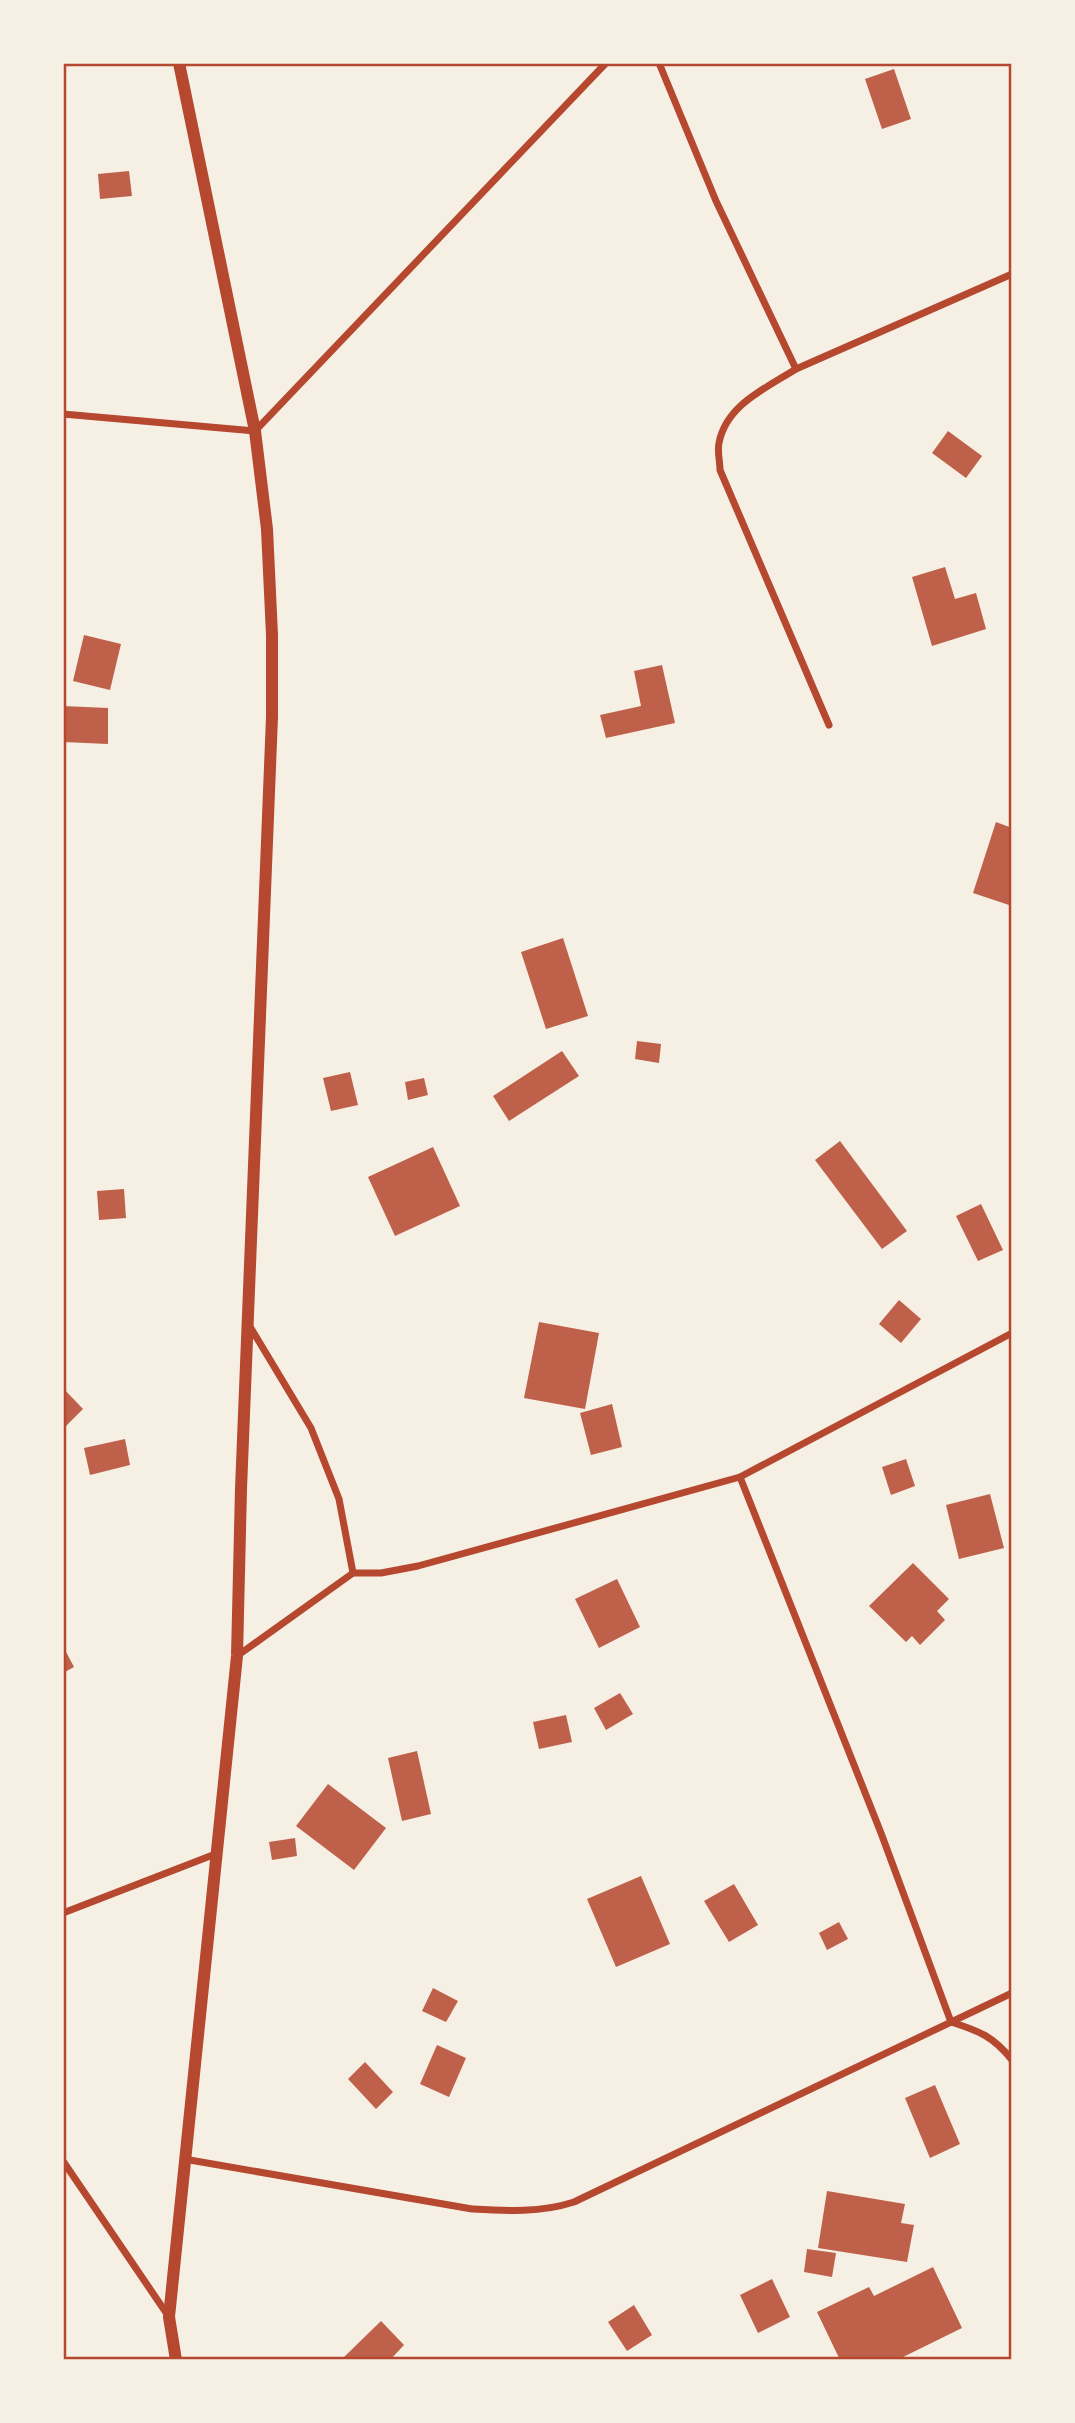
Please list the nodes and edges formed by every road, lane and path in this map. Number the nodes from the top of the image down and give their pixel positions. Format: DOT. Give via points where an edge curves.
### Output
graph roads {
  1 [pos="179,63"];
  2 [pos="606,63"];
  3 [pos="659,63"];
  4 [pos="1012,274"];
  5 [pos="796,369"];
  6 [pos="63,414"];
  7 [pos="255,431"];
  8 [pos="829,725"];
  9 [pos="249,1324"];
  10 [pos="1012,1333"];
  11 [pos="740,1477"];
  12 [pos="354,1573"];
  13 [pos="237,1656"];
  14 [pos="218,1853"];
  15 [pos="63,1913"];
  16 [pos="1012,1993"];
  17 [pos="951,2021"];
  18 [pos="1012,2060"];
  19 [pos="184,2159"];
  20 [pos="63,2161"];
  21 [pos="169,2317"];
  22 [pos="176,2360"];
  1 -- 7 [label="street"];
  2 -- 7 [label="street"];
  3 -- 5 [label="street" via="716,201"];
  4 -- 5 [label="street"];
  5 -- 8 [label="street" via="742,404 725,424 718,445 720,470"];
  6 -- 7 [label="street"];
  7 -- 9 [label="street" via="268,529 272,717"];
  9 -- 12 [label="street" via="311,1428 339,1499"];
  9 -- 13 [label="street"];
  10 -- 11 [label="street"];
  11 -- 12 [label="street" via="418,1566"];
  11 -- 17 [label="street"];
  12 -- 13 [label="street"];
  13 -- 14 [label="street"];
  14 -- 15 [label="street"];
  14 -- 19 [label="street"];
  16 -- 17 [label="street"];
  17 -- 18 [label="street" via="983,2033"];
  17 -- 19 [label="street" via="557,2207 472,2209"];
  19 -- 21 [label="street"];
  20 -- 21 [label="street"];
  21 -- 22 [label="street"];
}
